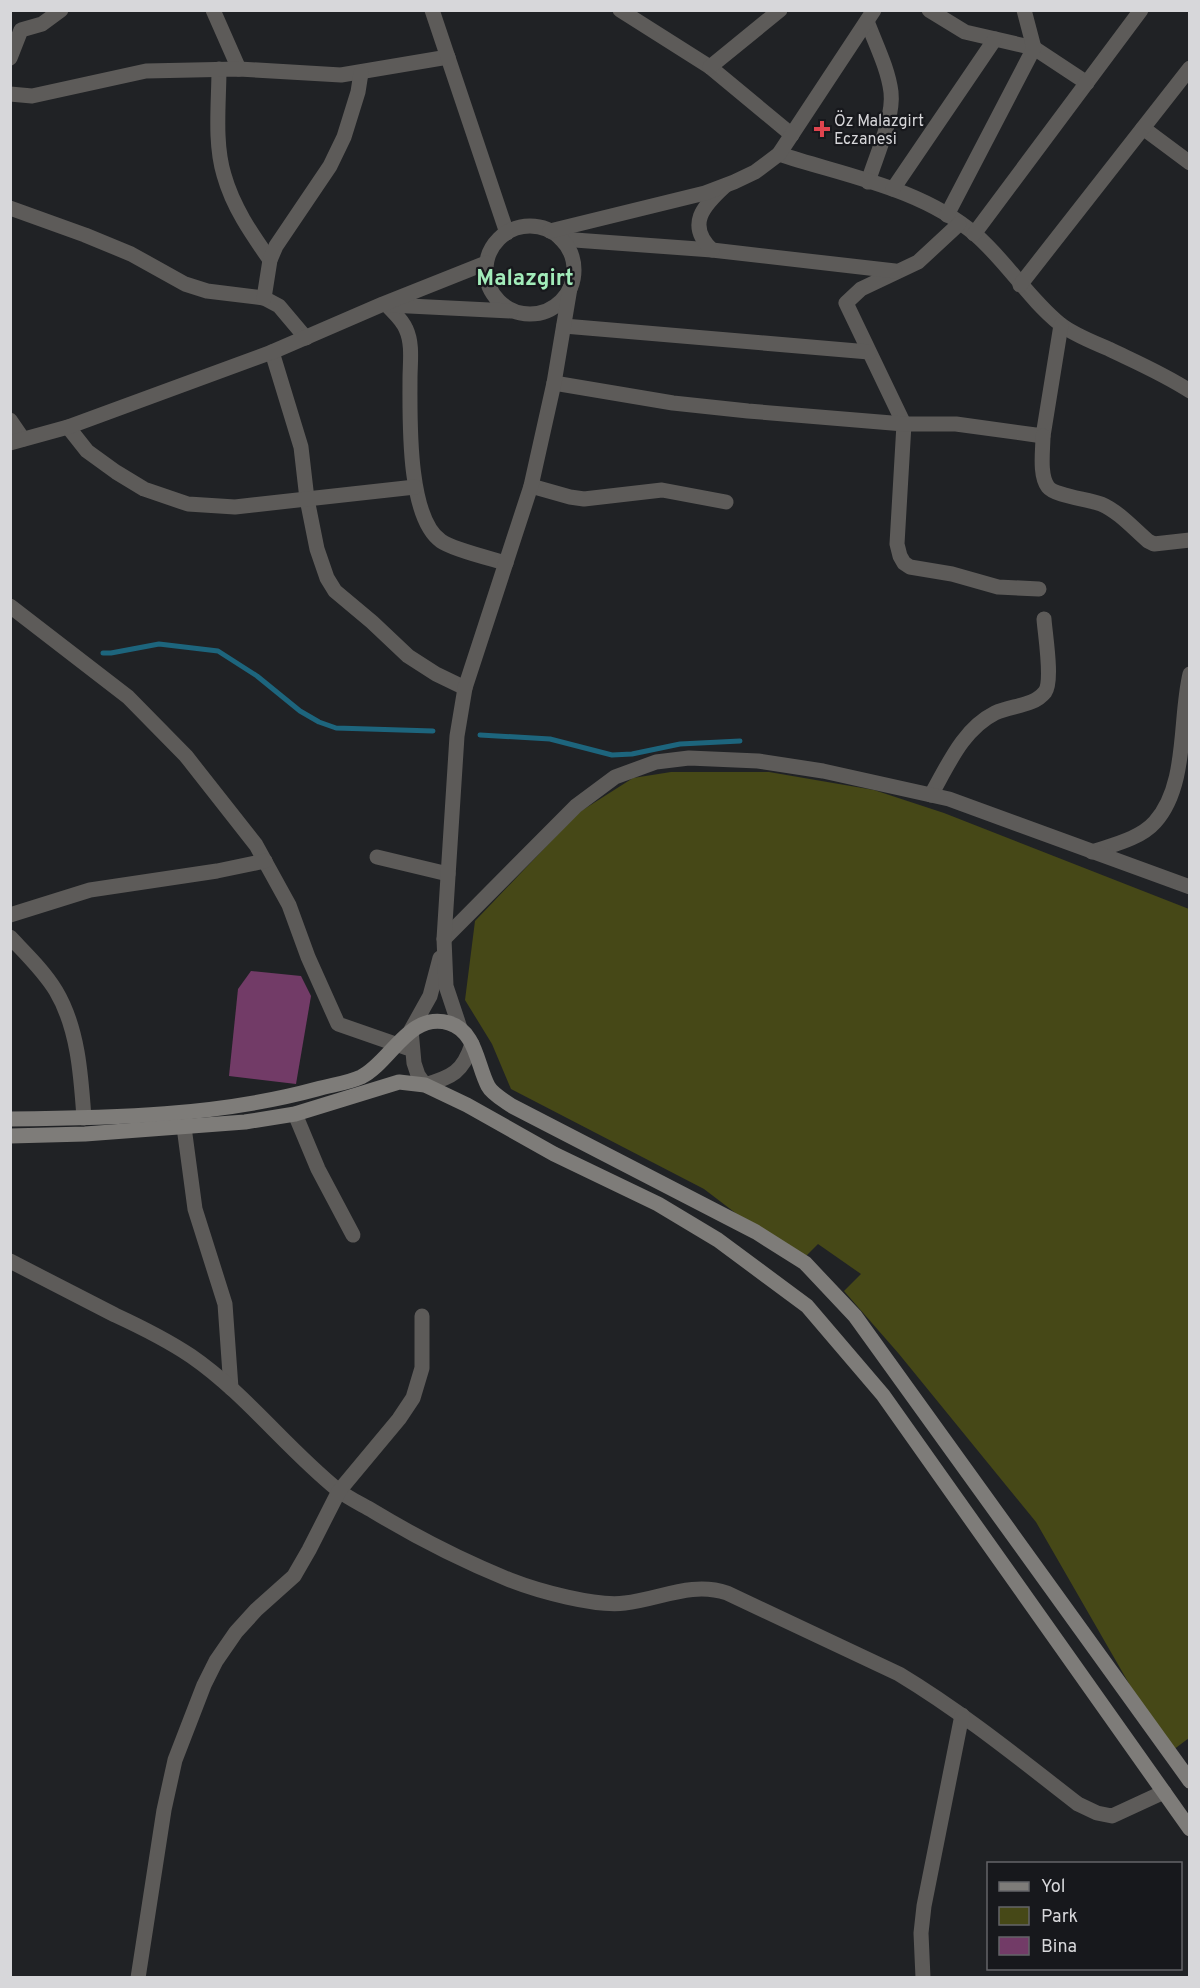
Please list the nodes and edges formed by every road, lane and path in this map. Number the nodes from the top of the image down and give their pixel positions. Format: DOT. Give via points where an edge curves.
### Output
graph roads {
  1 [pos="61,10"];
  2 [pos="213,10"];
  3 [pos="432,10"];
  4 [pos="620,10"];
  5 [pos="780,10"];
  6 [pos="929,10"];
  7 [pos="1024,10"];
  8 [pos="1141,10"];
  9 [pos="870,16"];
  10 [pos="996,39"];
  11 [pos="1034,48"];
  12 [pos="448,57"];
  13 [pos="10,58"];
  14 [pos="710,67"];
  15 [pos="1190,68"];
  16 [pos="219,69"];
  17 [pos="239,69"];
  18 [pos="361,73"];
  19 [pos="1087,83"];
  20 [pos="10,94"];
  21 [pos="1143,128"];
  22 [pos="792,135"];
  23 [pos="779,154"];
  24 [pos="1190,163"];
  25 [pos="868,182"];
  26 [pos="725,186"];
  27 [pos="893,189"];
  28 [pos="10,208"];
  29 [pos="953,220"];
  30 [pos="507,233"];
  31 [pos="974,234"];
  32 [pos="556,235"];
  33 [pos="712,250"];
  34 [pos="270,260"];
  35 [pos="486,263"];
  36 [pos="857,267"];
  37 [pos="899,272"];
  38 [pos="1020,285"];
  39 [pos="570,288"];
  40 [pos="861,289"];
  41 [pos="264,298"];
  42 [pos="384,304"];
  43 [pos="511,311"];
  44 [pos="539,314"];
  45 [pos="1061,325"];
  46 [pos="564,326"];
  47 [pos="306,338"];
  48 [pos="272,352"];
  49 [pos="869,352"];
  50 [pos="554,383"];
  51 [pos="1190,391"];
  52 [pos="10,420"];
  53 [pos="904,424"];
  54 [pos="68,427"];
  55 [pos="1043,436"];
  56 [pos="17,441"];
  57 [pos="531,486"];
  58 [pos="415,487"];
  59 [pos="308,499"];
  60 [pos="726,502"];
  61 [pos="1190,540"];
  62 [pos="506,563"];
  63 [pos="1039,589"];
  64 [pos="10,606"];
  65 [pos="1044,619"];
  66 [pos="1190,674"];
  67 [pos="465,688"];
  68 [pos="931,795"];
  69 [pos="1092,852"];
  70 [pos="377,857"];
  71 [pos="265,861"];
  72 [pos="448,874"];
  73 [pos="1190,886"];
  74 [pos="10,915"];
  75 [pos="10,937"];
  76 [pos="444,939"];
  77 [pos="460,1028"];
  78 [pos="411,1030"];
  79 [pos="472,1044"];
  80 [pos="405,1047"];
  81 [pos="425,1085"];
  82 [pos="295,1114"];
  83 [pos="84,1118"];
  84 [pos="10,1119"];
  85 [pos="184,1127"];
  86 [pos="10,1136"];
  87 [pos="353,1235"];
  88 [pos="10,1261"];
  89 [pos="422,1316"];
  90 [pos="231,1388"];
  91 [pos="339,1491"];
  92 [pos="962,1715"];
  93 [pos="1190,1781"];
  94 [pos="1164,1792"];
  95 [pos="1190,1828"];
  96 [pos="138,1977"];
  97 [pos="923,1977"];
  1 -- 13 [label="street" via="42,24 21,30"];
  2 -- 17 [label="street"];
  3 -- 12 [label="street"];
  4 -- 14 [label="street"];
  5 -- 14 [label="street"];
  6 -- 10 [label="street" via="965,32"];
  7 -- 11 [label="street"];
  8 -- 19 [label="street"];
  9 -- 22 [label="street"];
  9 -- 25 [label="street" via="890,82 891,109"];
  10 -- 11 [label="street"];
  10 -- 27 [label="street"];
  11 -- 19 [label="street"];
  11 -- 29 [label="street"];
  12 -- 18 [label="street"];
  12 -- 30 [label="street"];
  14 -- 22 [label="street"];
  15 -- 21 [label="street"];
  16 -- 17 [label="street"];
  16 -- 20 [label="street" via="146,71 32,96"];
  16 -- 34 [label="street" via="223,173 246,226"];
  17 -- 18 [label="street"];
  18 -- 34 [label="street" via="344,137 330,166"];
  19 -- 31 [label="street"];
  21 -- 24 [label="street"];
  21 -- 38 [label="street"];
  22 -- 23 [label="street"];
  23 -- 25 [label="street"];
  23 -- 26 [label="street" via="755,172"];
  25 -- 27 [label="street"];
  26 -- 32 [label="street"];
  26 -- 33 [label="street" via="700,214 703,241"];
  27 -- 29 [label="street"];
  28 -- 41 [label="street" via="131,254 185,284 207,291"];
  29 -- 31 [label="street"];
  29 -- 37 [label="street" via="918,262"];
  30 -- 32 [label="street" via="521,227 536,227"];
  30 -- 35 [label="street" via="497,241"];
  31 -- 38 [label="street"];
  32 -- 33 [label="street"];
  32 -- 39 [label="street" via="569,250 573,262"];
  33 -- 36 [label="street"];
  34 -- 41 [label="street"];
  35 -- 42 [label="street"];
  35 -- 43 [label="street" via="491,291"];
  36 -- 37 [label="street"];
  36 -- 40 [label="street"];
  37 -- 40 [label="street"];
  38 -- 45 [label="street"];
  39 -- 44 [label="street" via="558,304"];
  39 -- 46 [label="street"];
  40 -- 49 [label="street" via="846,303"];
  41 -- 47 [label="street" via="279,306"];
  42 -- 43 [label="street"];
  42 -- 47 [label="street"];
  42 -- 58 [label="street" via="407,330 410,344"];
  43 -- 44 [label="street"];
  44 -- 46 [label="street"];
  45 -- 51 [label="street"];
  45 -- 55 [label="street"];
  46 -- 49 [label="street"];
  46 -- 50 [label="street"];
  47 -- 48 [label="street"];
  48 -- 54 [label="street"];
  48 -- 59 [label="street" via="301,447"];
  49 -- 53 [label="street"];
  50 -- 53 [label="street" via="673,403"];
  50 -- 57 [label="street"];
  52 -- 56 [label="street"];
  53 -- 55 [label="street" via="956,424"];
  53 -- 63 [label="street" via="897,544 904,563 998,587"];
  54 -- 56 [label="street"];
  54 -- 59 [label="street" via="87,451 117,472 144,489 188,504 235,507"];
  55 -- 61 [label="street" via="1043,472 1051,490 1110,508 1154,544"];
  57 -- 60 [label="street" via="584,499 662,490"];
  57 -- 62 [label="street"];
  58 -- 59 [label="street"];
  58 -- 62 [label="street" via="420,508 439,540"];
  59 -- 67 [label="street" via="321,564 335,591 408,656"];
  62 -- 67 [label="street"];
  64 -- 71 [label="street" via="128,697 186,756"];
  65 -- 68 [label="street" via="1046,691 981,722 954,755"];
  66 -- 69 [label="street" via="1180,762 1163,810 1140,833"];
  67 -- 72 [label="street" via="457,736"];
  68 -- 69 [label="street"];
  68 -- 76 [label="street" via="758,761 689,758 656,762 615,777 576,806"];
  69 -- 73 [label="street"];
  70 -- 72 [label="street"];
  71 -- 74 [label="street" via="217,872 90,890"];
  71 -- 80 [label="street" via="289,905 338,1024"];
  72 -- 76 [label="street"];
  75 -- 83 [label="street" via="51,984 65,1010 77,1048"];
  76 -- 77 [label="street" via="446,986"];
  76 -- 78 [label="street" via="430,996"];
  77 -- 78 [label="main road" via="429,1022"];
  77 -- 79 [label="main road"];
  78 -- 80 [label="main road"];
  79 -- 81 [label="street" via="467,1061 449,1078"];
  79 -- 93 [label="main road" via="488,1089 512,1106 756,1232 805,1263 855,1316"];
  80 -- 81 [label="street"];
  80 -- 83 [label="main road" via="361,1077 290,1096 234,1107"];
  81 -- 82 [label="main road" via="399,1082"];
  81 -- 94 [label="main road" via="658,1204 718,1240 807,1306 883,1395"];
  82 -- 85 [label="main road"];
  82 -- 87 [label="street" via="318,1169"];
  83 -- 84 [label="main road"];
  85 -- 86 [label="main road"];
  85 -- 90 [label="street" via="195,1209 225,1304"];
  88 -- 90 [label="street" via="189,1354"];
  89 -- 91 [label="street" via="422,1368 413,1398"];
  90 -- 91 [label="street"];
  91 -- 92 [label="street" via="447,1551 511,1580 556,1594 625,1604 699,1588 727,1593 899,1674"];
  91 -- 96 [label="street" via="294,1576 236,1632 204,1685 175,1760"];
  92 -- 94 [label="street" via="1078,1804 1097,1813 1112,1816"];
  92 -- 97 [label="street" via="924,1906"];
  94 -- 95 [label="main road"];
}
